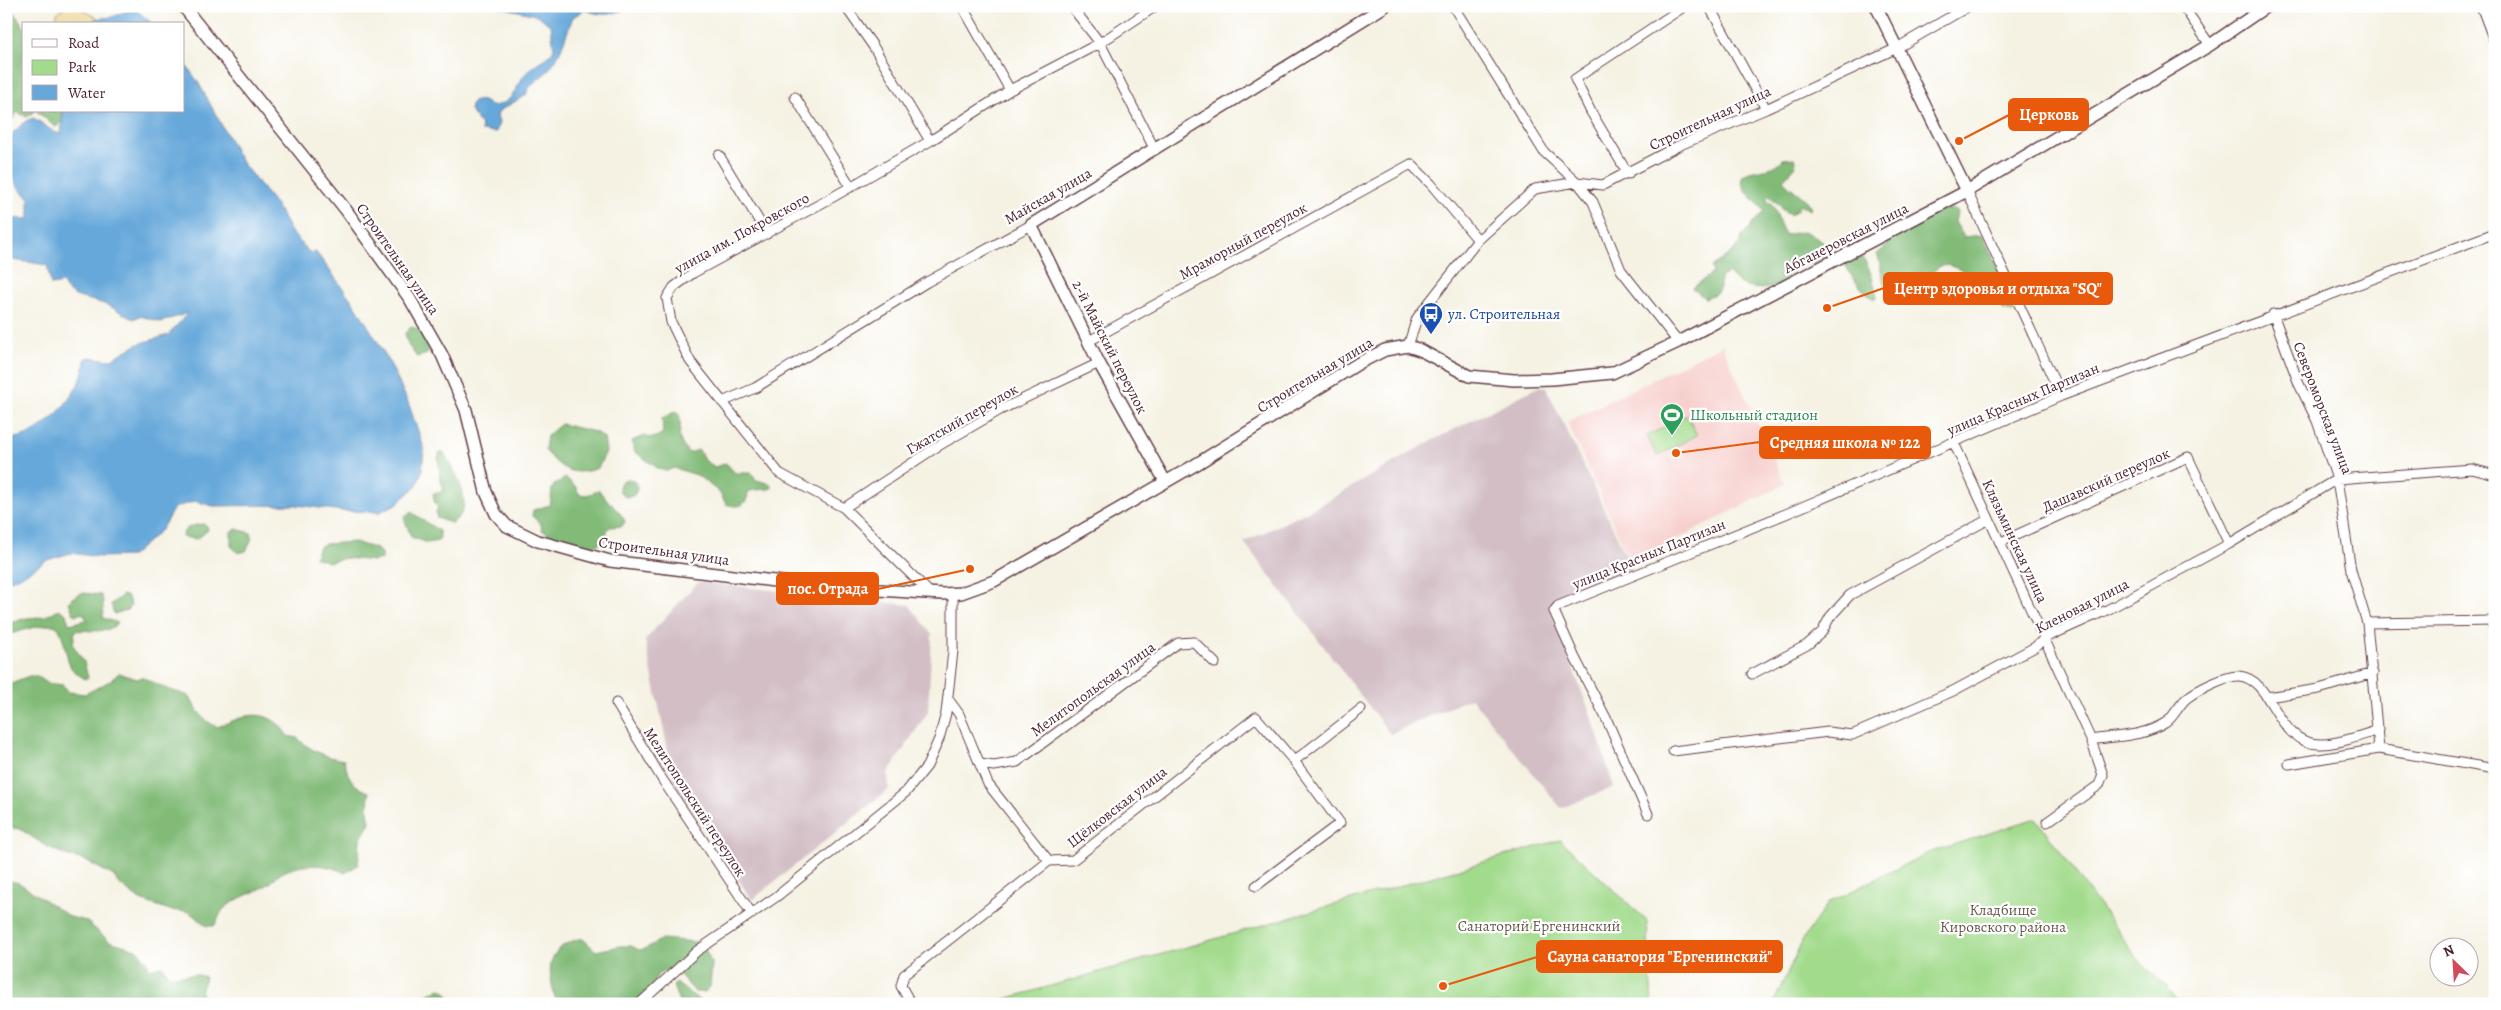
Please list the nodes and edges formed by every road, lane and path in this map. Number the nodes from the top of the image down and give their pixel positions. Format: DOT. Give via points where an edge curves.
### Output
graph roads {
  1 [pos="183,6"];
  2 [pos="845,6"];
  3 [pos="962,6"];
  4 [pos="1071,6"];
  5 [pos="1156,6"];
  6 [pos="1385,6"];
  7 [pos="1453,6"];
  8 [pos="1685,6"];
  9 [pos="1709,6"];
  10 [pos="1876,6"];
  11 [pos="1969,6"];
  12 [pos="2183,6"];
  13 [pos="2267,6"];
  14 [pos="2481,6"];
  15 [pos="1100,43"];
  16 [pos="2495,43"];
  17 [pos="2210,45"];
  18 [pos="1897,48"];
  19 [pos="1010,90"];
  20 [pos="795,98"];
  21 [pos="1766,109"];
  22 [pos="930,141"];
  23 [pos="1155,150"];
  24 [pos="720,155"];
  25 [pos="1628,174"];
  26 [pos="1577,182"];
  27 [pos="851,187"];
  28 [pos="1967,191"];
  29 [pos="1031,225"];
  30 [pos="2495,233"];
  31 [pos="768,234"];
  32 [pos="1478,240"];
  33 [pos="2272,314"];
  34 [pos="1089,342"];
  35 [pos="1678,342"];
  36 [pos="1408,346"];
  37 [pos="1099,363"];
  38 [pos="2061,396"];
  39 [pos="722,402"];
  40 [pos="1954,443"];
  41 [pos="2495,475"];
  42 [pos="2337,479"];
  43 [pos="1165,482"];
  44 [pos="844,508"];
  45 [pos="1989,519"];
  46 [pos="2001,542"];
  47 [pos="2229,544"];
  48 [pos="929,592"];
  49 [pos="953,594"];
  50 [pos="2495,621"];
  51 [pos="2367,623"];
  52 [pos="2045,638"];
  53 [pos="1215,663"];
  54 [pos="2372,673"];
  55 [pos="1752,674"];
  56 [pos="2267,697"];
  57 [pos="948,699"];
  58 [pos="616,704"];
  59 [pos="1361,709"];
  60 [pos="2378,730"];
  61 [pos="2091,740"];
  62 [pos="2380,749"];
  63 [pos="1673,751"];
  64 [pos="1294,761"];
  65 [pos="980,764"];
  66 [pos="2289,764"];
  67 [pos="2495,769"];
  68 [pos="1648,814"];
  69 [pos="2047,822"];
  70 [pos="1049,861"];
  71 [pos="1256,886"];
  72 [pos="752,914"];
  73 [pos="639,1004"];
  74 [pos="911,1004"];
  1 -- 48 [label="street, Строительная улица" via="370,241 418,313 442,355 466,410 486,492 496,514 507,526 538,541 610,561 815,586"];
  2 -- 22 [label="street"];
  3 -- 19 [label="street"];
  4 -- 15 [label="street"];
  5 -- 15 [label="street, улица им. Покровского"];
  6 -- 23 [label="street, Майская улица"];
  7 -- 26 [label="street" via="1544,152"];
  8 -- 25 [label="street" via="1575,78"];
  9 -- 21 [label="street"];
  10 -- 18 [label="street"];
  11 -- 18 [label="street, Строительная улица"];
  12 -- 17 [label="street"];
  13 -- 17 [label="street, Абганеровская улица"];
  14 -- 16 [label="street"];
  15 -- 19 [label="street, улица им. Покровского"];
  15 -- 23 [label="street"];
  17 -- 28 [label="street, Абганеровская улица"];
  18 -- 21 [label="street, Строительная улица"];
  18 -- 28 [label="street"];
  19 -- 22 [label="street, улица им. Покровского"];
  20 -- 27 [label="street"];
  21 -- 25 [label="street, Строительная улица" via="1680,145"];
  22 -- 27 [label="street, улица им. Покровского"];
  23 -- 29 [label="street, Майская улица"];
  24 -- 31 [label="street"];
  25 -- 26 [label="street, Строительная улица" via="1603,185"];
  26 -- 32 [label="street, Строительная улица" via="1535,189"];
  26 -- 35 [label="street" via="1593,202 1621,270"];
  27 -- 31 [label="street, улица им. Покровского"];
  28 -- 35 [label="street, Абганеровская улица"];
  28 -- 38 [label="street"];
  29 -- 34 [label="street, 2-й Майский переулок"];
  29 -- 39 [label="street, Майская улица" via="927,282 755,388"];
  30 -- 33 [label="street, улица Красных Партизан"];
  31 -- 39 [label="street, улица им. Покровского" via="692,273 674,287 668,298 672,322 690,361"];
  32 -- 34 [label="street, Мраморный переулок" via="1411,164"];
  32 -- 36 [label="street, Строительная улица" via="1417,318"];
  33 -- 38 [label="street, улица Красных Партизан"];
  33 -- 42 [label="street, Североморская улица"];
  34 -- 37 [label="street, 2-й Майский переулок"];
  35 -- 36 [label="street, Абганеровская улица" via="1612,373 1552,380 1469,376"];
  36 -- 43 [label="street, Строительная улица" via="1384,350 1360,363"];
  37 -- 43 [label="street, 2-й Майский переулок"];
  37 -- 44 [label="street, Гжатский переулок" via="1000,410"];
  38 -- 40 [label="street, улица Красных Партизан"];
  39 -- 44 [label="street, улица им. Покровского" via="778,473"];
  40 -- 45 [label="street, Клязьминская улица"];
  40 -- 68 [label="street, улица Красных Партизан" via="1558,606 1554,611 1563,632 1606,718"];
  41 -- 42 [label="street, Кленовая улица" via="2472,469"];
  42 -- 47 [label="street, Кленовая улица"];
  42 -- 51 [label="street, Североморская улица" via="2351,570"];
  43 -- 49 [label="street, Строительная улица" via="994,581"];
  44 -- 48 [label="street, улица им. Покровского"];
  45 -- 46 [label="street, Клязьминская улица"];
  45 -- 55 [label="street" via="1850,595 1830,617 1822,632 1807,645"];
  46 -- 47 [label="street, Дашавский переулок" via="2188,457"];
  46 -- 52 [label="street, Клязьминская улица"];
  47 -- 52 [label="street, Кленовая улица" via="2106,610"];
  48 -- 49 [label="street, Строительная улица"];
  49 -- 57 [label="street" via="953,651"];
  50 -- 51 [label="street"];
  51 -- 54 [label="street, Североморская улица"];
  52 -- 61 [label="street, Клязьминская улица"];
  52 -- 63 [label="street, Кленовая улица" via="2035,647 1953,691 1852,735 1828,732"];
  53 -- 65 [label="street, Мелитопольская улица" via="1194,642 1178,643 1017,762 994,766"];
  54 -- 56 [label="street" via="2319,689"];
  54 -- 60 [label="street, Североморская улица"];
  56 -- 60 [label="street" via="2286,729 2312,744 2343,740"];
  56 -- 61 [label="street" via="2242,676 2232,676 2187,698 2166,722 2152,729"];
  57 -- 65 [label="street" via="959,714"];
  57 -- 72 [label="street" via="939,739 927,766 906,792"];
  58 -- 72 [label="street, Мелитопольский переулок"];
  59 -- 64 [label="street"];
  60 -- 62 [label="street, Североморская улица"];
  61 -- 69 [label="street, Клязьминская улица" via="2103,775 2100,785"];
  62 -- 66 [label="street"];
  62 -- 67 [label="street"];
  64 -- 70 [label="street, Щёлковская улица" via="1256,717 1073,860"];
  64 -- 71 [label="street" via="1340,823"];
  65 -- 70 [label="street" via="988,784"];
  70 -- 74 [label="street" via="904,975 901,986"];
  72 -- 73 [label="street" via="697,951"];
}
